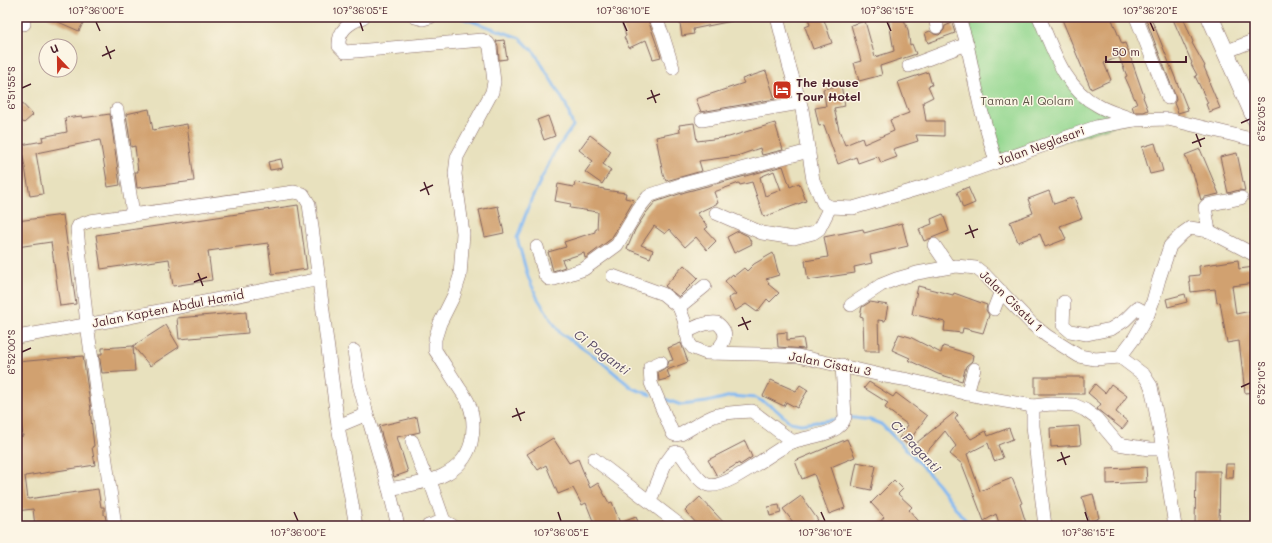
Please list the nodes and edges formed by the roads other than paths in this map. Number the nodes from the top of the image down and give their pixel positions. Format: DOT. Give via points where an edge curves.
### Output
graph roads {
  1 [pos="363,17"];
  2 [pos="415,17"];
  3 [pos="430,17"];
  4 [pos="655,17"];
  5 [pos="777,17"];
  6 [pos="959,17"];
  7 [pos="1038,17"];
  8 [pos="1136,17"];
  9 [pos="1210,17"];
  10 [pos="1255,40"];
  11 [pos="967,44"];
  12 [pos="1225,52"];
  13 [pos="909,66"];
  14 [pos="673,68"];
  15 [pos="1168,98"];
  16 [pos="800,103"];
  17 [pos="117,110"];
  18 [pos="1255,118"];
  19 [pos="702,120"];
  20 [pos="1134,120"];
  21 [pos="1255,140"];
  22 [pos="809,151"];
  23 [pos="996,162"];
  24 [pos="1241,198"];
  25 [pos="830,208"];
  26 [pos="716,213"];
  27 [pos="133,214"];
  28 [pos="1209,231"];
  29 [pos="934,245"];
  30 [pos="537,247"];
  31 [pos="1255,255"];
  32 [pos="949,267"];
  33 [pos="613,276"];
  34 [pos="320,279"];
  35 [pos="705,286"];
  36 [pos="1001,291"];
  37 [pos="1064,302"];
  38 [pos="851,305"];
  39 [pos="678,307"];
  40 [pos="994,309"];
  41 [pos="1148,314"];
  42 [pos="87,324"];
  43 [pos="686,333"];
  44 [pos="17,337"];
  45 [pos="354,351"];
  46 [pos="714,353"];
  47 [pos="1120,357"];
  48 [pos="661,362"];
  49 [pos="842,365"];
  50 [pos="974,369"];
  51 [pos="967,394"];
  52 [pos="1033,406"];
  53 [pos="367,414"];
  54 [pos="338,426"];
  55 [pos="412,441"];
  56 [pos="793,442"];
  57 [pos="1163,449"];
  58 [pos="594,459"];
  59 [pos="430,481"];
  60 [pos="389,489"];
  61 [pos="650,501"];
  62 [pos="449,524"];
  63 [pos="115,526"];
  64 [pos="356,526"];
  65 [pos="398,526"];
  66 [pos="428,526"];
  67 [pos="682,526"];
  68 [pos="1045,526"];
  69 [pos="1175,526"];
  1 -- 59 [label="street" via="350,22 341,34 339,46 345,52 482,40 490,47 494,82 492,92 458,157 455,174 463,233 460,276 435,339 435,350 469,403 473,433 469,448 458,465 450,472"];
  2 -- 3 [label="street"];
  4 -- 14 [label="street"];
  5 -- 16 [label="street"];
  6 -- 11 [label="street"];
  7 -- 20 [label="street" via="1063,72 1077,90 1097,105"];
  8 -- 15 [label="street"];
  9 -- 12 [label="main road"];
  10 -- 12 [label="street"];
  11 -- 13 [label="street"];
  11 -- 23 [label="street" via="980,106"];
  12 -- 18 [label="main road"];
  16 -- 19 [label="street"];
  16 -- 22 [label="street"];
  17 -- 27 [label="street"];
  20 -- 21 [label="street, Jalan Neglasari" via="1168,119"];
  20 -- 23 [label="street, Jalan Neglasari" via="1096,127"];
  22 -- 25 [label="street" via="814,180 823,203"];
  22 -- 30 [label="street" via="683,184 648,197 617,245 584,269 549,279 545,276"];
  23 -- 25 [label="street, Jalan Neglasari" via="931,186 853,208"];
  24 -- 28 [label="street" via="1205,207"];
  25 -- 26 [label="street" via="813,233 794,238 762,233"];
  27 -- 34 [label="street" via="294,192 303,194 309,204"];
  27 -- 42 [label="street" via="90,221 77,229"];
  28 -- 31 [label="street"];
  28 -- 41 [label="street" via="1190,228 1170,246"];
  29 -- 32 [label="street"];
  32 -- 36 [label="street, Jalan Cisatu 1" via="976,268"];
  32 -- 38 [label="street, Jalan Cisatu 1" via="896,279"];
  33 -- 39 [label="street, Jalan Cisatu 3" via="663,294"];
  34 -- 42 [label="street, Jalan Kapten Abdul Hamid"];
  34 -- 54 [label="street"];
  35 -- 39 [label="street"];
  36 -- 40 [label="street"];
  36 -- 47 [label="street, Jalan Cisatu 1" via="1032,324 1079,356 1094,359"];
  37 -- 41 [label="street" via="1063,325 1070,331 1087,334 1111,329 1137,308"];
  39 -- 43 [label="street, Jalan Cisatu 3"];
  41 -- 47 [label="street"];
  42 -- 44 [label="street, Jalan Kapten Abdul Hamid"];
  42 -- 63 [label="street"];
  43 -- 46 [label="street, Jalan Cisatu 3" via="693,348"];
  43 -- 46 [label="street" via="703,324 717,323 723,330 725,339 723,345"];
  45 -- 53 [label="street"];
  46 -- 49 [label="street, Jalan Cisatu 3" via="798,356"];
  47 -- 57 [label="street" via="1148,380"];
  48 -- 56 [label="street" via="650,367 650,378 672,432 676,435 717,415 752,411"];
  49 -- 51 [label="street, Jalan Cisatu 3"];
  49 -- 56 [label="street" via="844,420 834,430"];
  50 -- 51 [label="street"];
  51 -- 52 [label="street, Jalan Cisatu 3"];
  52 -- 57 [label="street, Jalan Cisatu 3" via="1074,405 1096,418 1118,444"];
  52 -- 68 [label="street"];
  53 -- 54 [label="street"];
  53 -- 60 [label="street"];
  54 -- 64 [label="street"];
  55 -- 59 [label="street" via="422,470"];
  56 -- 61 [label="street" via="736,476 709,485 702,481 680,453 673,453 665,464"];
  57 -- 69 [label="street"];
  58 -- 61 [label="street"];
  59 -- 60 [label="street"];
  59 -- 62 [label="street"];
  60 -- 65 [label="street"];
  61 -- 67 [label="street"];
  62 -- 66 [label="street"];
}
